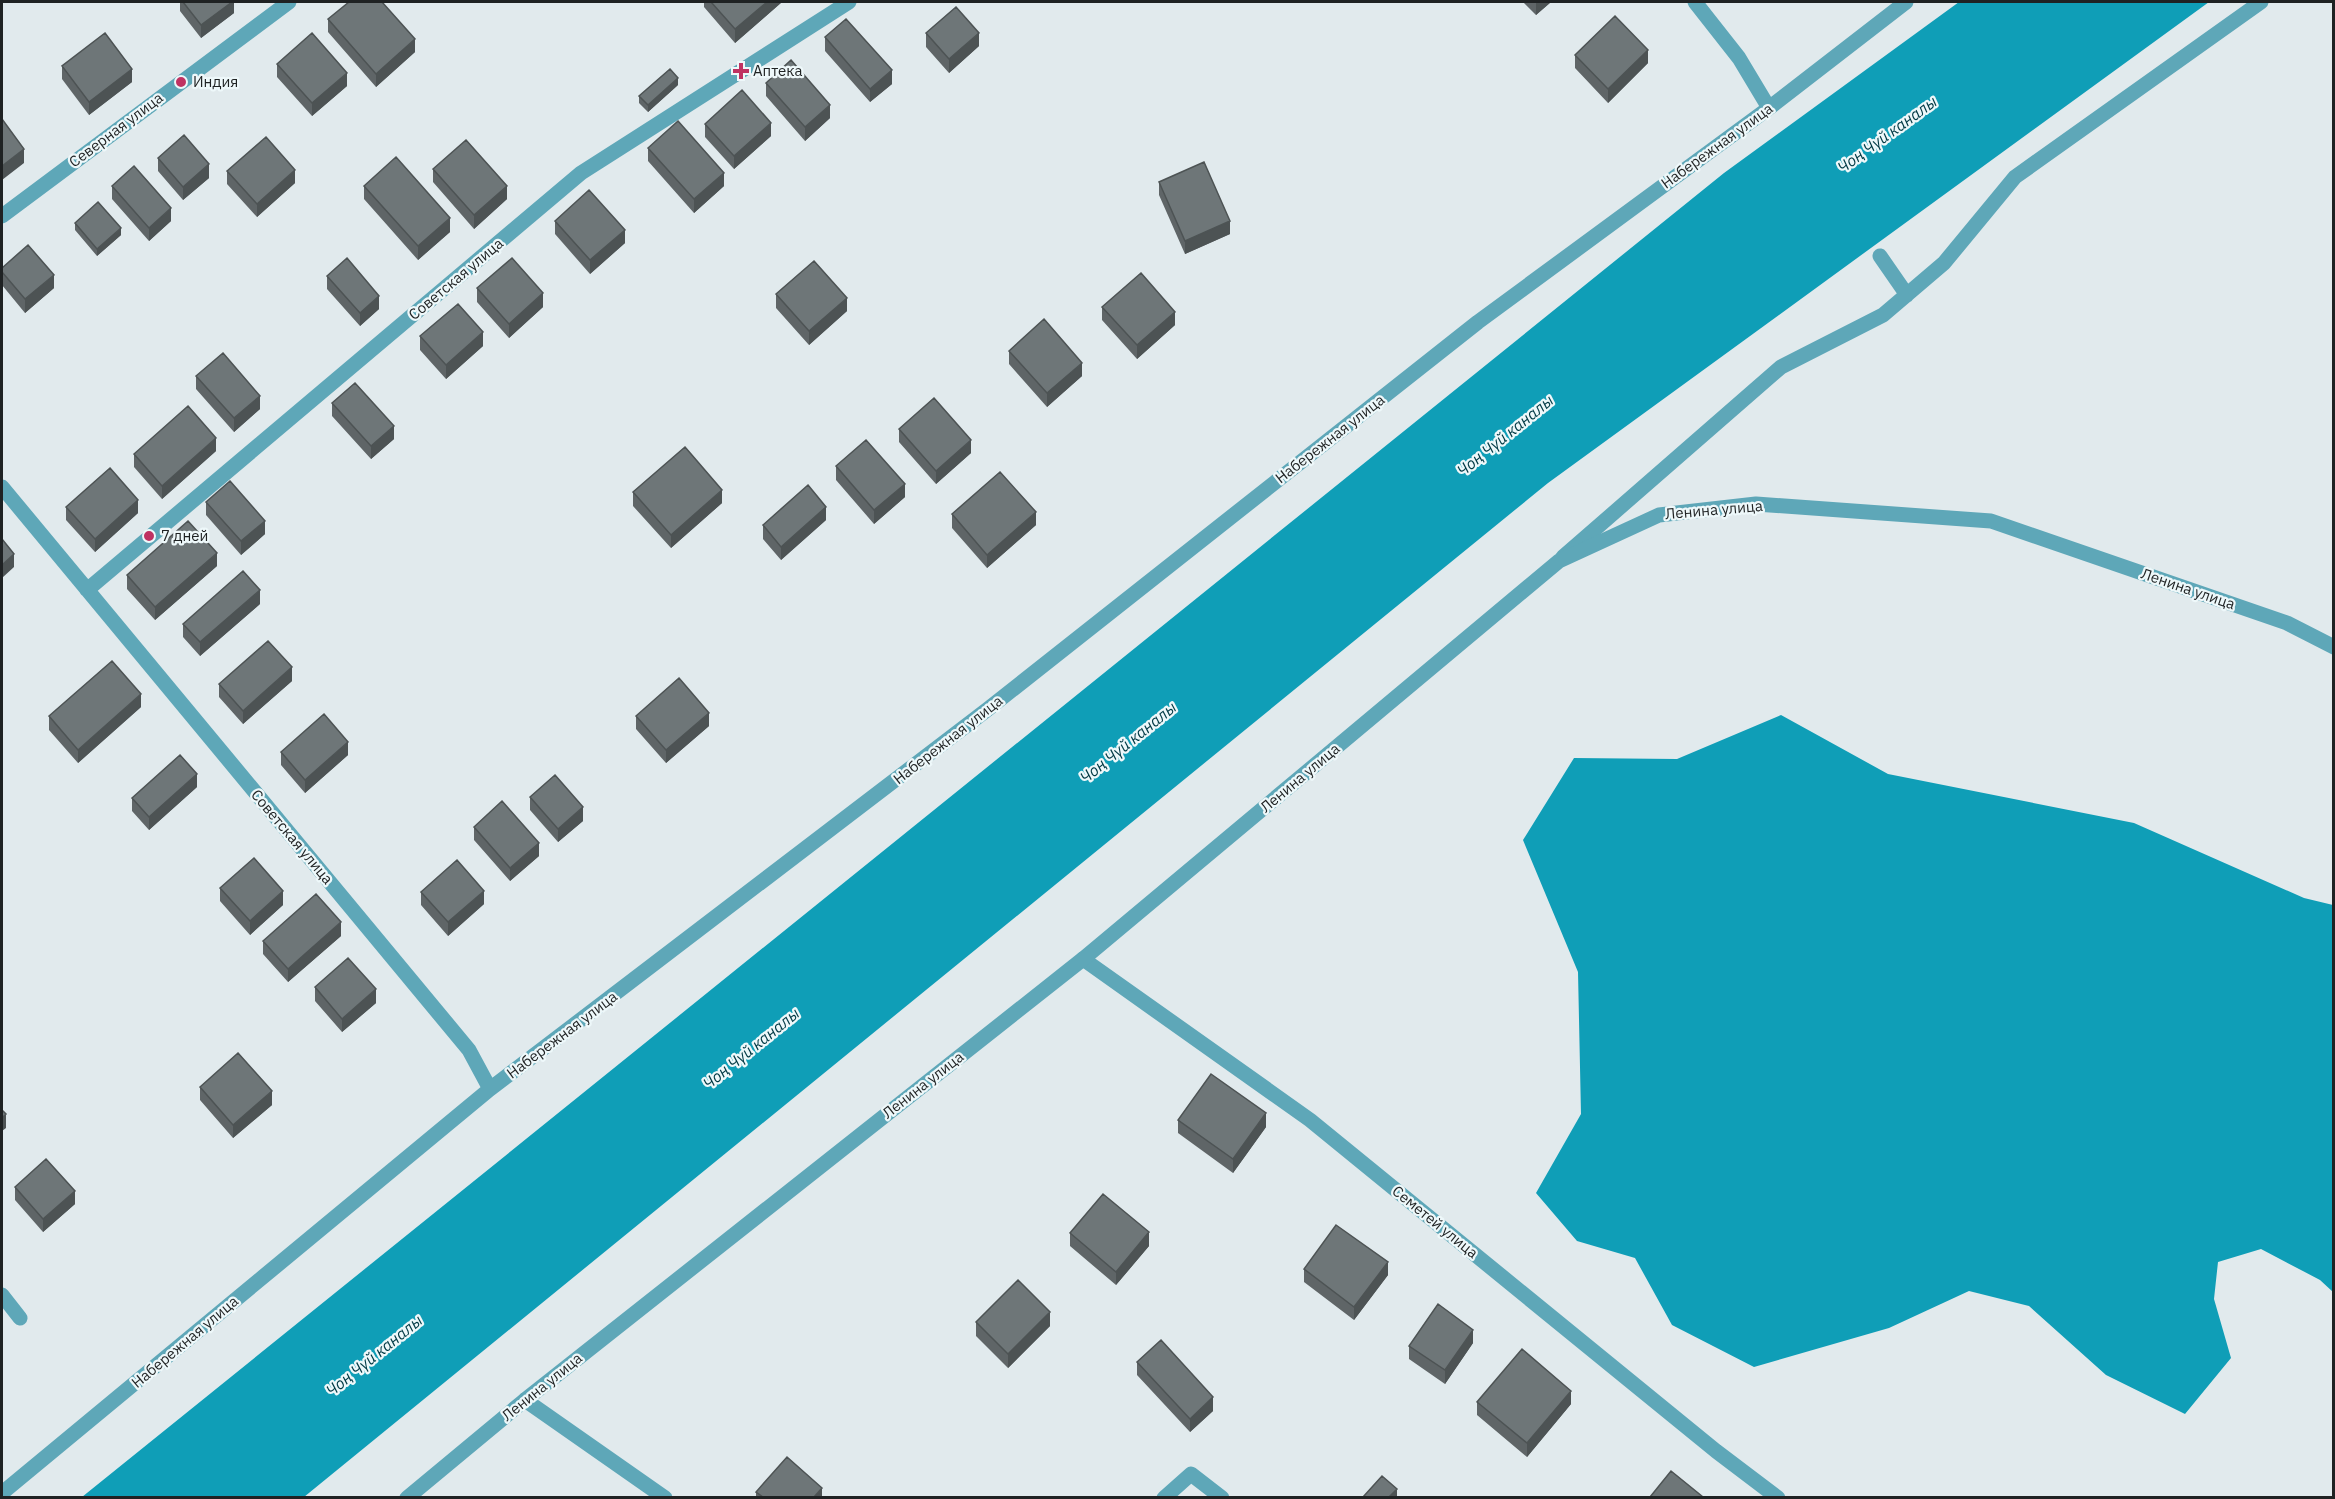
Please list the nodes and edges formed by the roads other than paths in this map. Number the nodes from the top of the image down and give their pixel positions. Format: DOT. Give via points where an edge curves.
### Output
graph roads {
  1 [pos="289,2"];
  2 [pos="849,2"];
  3 [pos="1695,2"];
  4 [pos="1906,2"];
  5 [pos="2261,2"];
  6 [pos="1769,108"];
  7 [pos="2,216"];
  8 [pos="1880,256"];
  9 [pos="1906,295"];
  10 [pos="2,487"];
  11 [pos="1558,561"];
  12 [pos="87,590"];
  13 [pos="2334,647"];
  14 [pos="1083,959"];
  15 [pos="490,1089"];
  16 [pos="2,1295"];
  17 [pos="20,1318"];
  18 [pos="525,1400"];
  19 [pos="2,1493"];
  20 [pos="406,1497"];
  21 [pos="665,1497"];
  22 [pos="1164,1497"];
  23 [pos="1222,1497"];
  24 [pos="1778,1497"];
  1 -- 7 [label="street, Северная улица"];
  2 -- 12 [label="street, Советская улица" via="580,173"];
  3 -- 6 [label="street" via="1740,58"];
  4 -- 6 [label="street, Набережная улица"];
  5 -- 9 [label="street" via="2014,177 1944,263"];
  6 -- 15 [label="street, Набережная улица" via="1478,322 988,709"];
  8 -- 9 [label="street"];
  9 -- 11 [label="street" via="1883,315 1781,367"];
  10 -- 12 [label="street, Советская улица"];
  11 -- 13 [label="street, Ленина улица" via="1659,515 1756,504 1991,521 2287,624"];
  11 -- 14 [label="street, Ленина улица"];
  12 -- 15 [label="street, Советская улица" via="469,1050"];
  14 -- 18 [label="street, Ленина улица"];
  14 -- 24 [label="street, Семетей улица" via="1310,1120 1716,1451"];
  15 -- 19 [label="street, Набережная улица"];
  16 -- 17 [label="street"];
  18 -- 20 [label="street, Ленина улица"];
  18 -- 21 [label="street"];
  22 -- 23 [label="street" via="1191,1474"];
}
